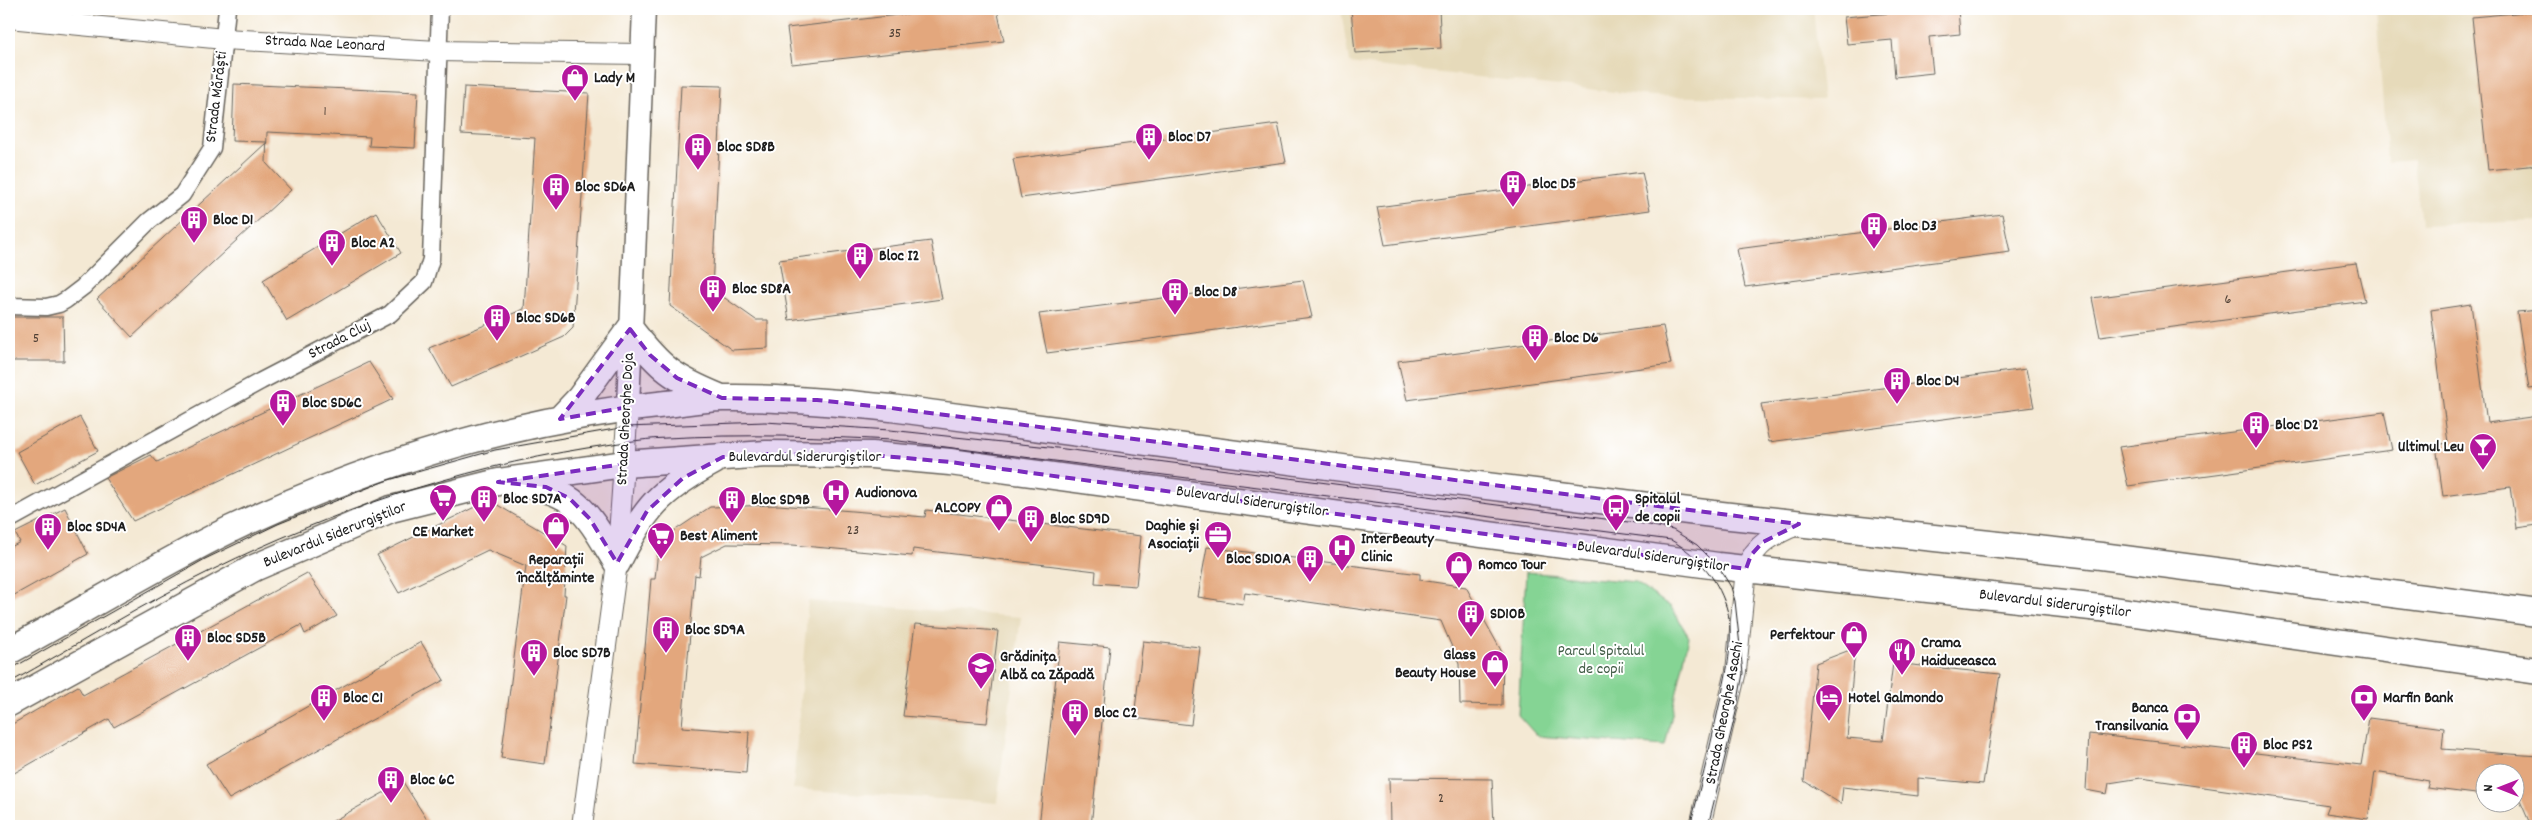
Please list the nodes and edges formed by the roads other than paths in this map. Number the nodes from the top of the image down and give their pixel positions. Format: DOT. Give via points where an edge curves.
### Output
graph roads {
  1 [pos="227,9"];
  2 [pos="440,9"];
  3 [pos="644,9"];
  4 [pos="9,18"];
  5 [pos="224,39"];
  6 [pos="438,51"];
  7 [pos="642,54"];
  8 [pos="9,306"];
  9 [pos="630,329"];
  10 [pos="722,398"];
  11 [pos="628,407"];
  12 [pos="560,419"];
  13 [pos="723,457"];
  14 [pos="624,464"];
  15 [pos="498,482"];
  16 [pos="9,520"];
  17 [pos="1799,524"];
  18 [pos="617,563"];
  19 [pos="1746,569"];
  20 [pos="2538,613"];
  21 [pos="9,651"];
  22 [pos="2538,671"];
  23 [pos="9,703"];
  24 [pos="582,826"];
  25 [pos="1700,826"];
  1 -- 5 [label="street, Strada Mărăști"];
  2 -- 6 [label="street, Strada Cluj"];
  3 -- 7 [label="main road, Strada Gheorghe Doja"];
  4 -- 5 [label="street, Strada Nae Leonard"];
  5 -- 6 [label="street, Strada Nae Leonard"];
  5 -- 8 [label="street, Strada Mărăști" via="212,148 182,195 66,300 46,306"];
  6 -- 7 [label="street, Strada Nae Leonard"];
  6 -- 16 [label="street, Strada Cluj" via="431,259 424,282 390,314"];
  7 -- 9 [label="main road, Strada Gheorghe Doja"];
  9 -- 10 [label="main road" via="650,355 677,378"];
  9 -- 11 [label="main road, Strada Gheorghe Doja"];
  9 -- 12 [label="main road" via="580,398"];
  10 -- 11 [label="main road"];
  10 -- 17 [label="main road" via="817,400 892,408"];
  11 -- 12 [label="main road"];
  11 -- 14 [label="street, Strada Gheorghe Doja"];
  12 -- 21 [label="main road" via="471,440 314,492 229,531"];
  13 -- 14 [label="main road, Bulevardul Siderurgiștilor"];
  13 -- 18 [label="main road" via="683,478 663,494 633,531"];
  13 -- 19 [label="main road, Bulevardul Siderurgiștilor" via="827,453 950,462"];
  14 -- 15 [label="main road, Bulevardul Siderurgiștilor"];
  14 -- 18 [label="street, Strada Gheorghe Doja"];
  15 -- 18 [label="main road" via="546,487 569,498 590,519"];
  15 -- 23 [label="main road, Bulevardul Siderurgiștilor" via="391,509 254,568"];
  17 -- 19 [label="street" via="1762,542 1751,555"];
  17 -- 20 [label="main road" via="2101,556"];
  18 -- 24 [label="street, Strada Gheorghe Doja"];
  19 -- 22 [label="main road, Bulevardul Siderurgiștilor" via="2100,608"];
  19 -- 25 [label="street, Strada Gheorghe Asachi" via="1736,671"];
}
